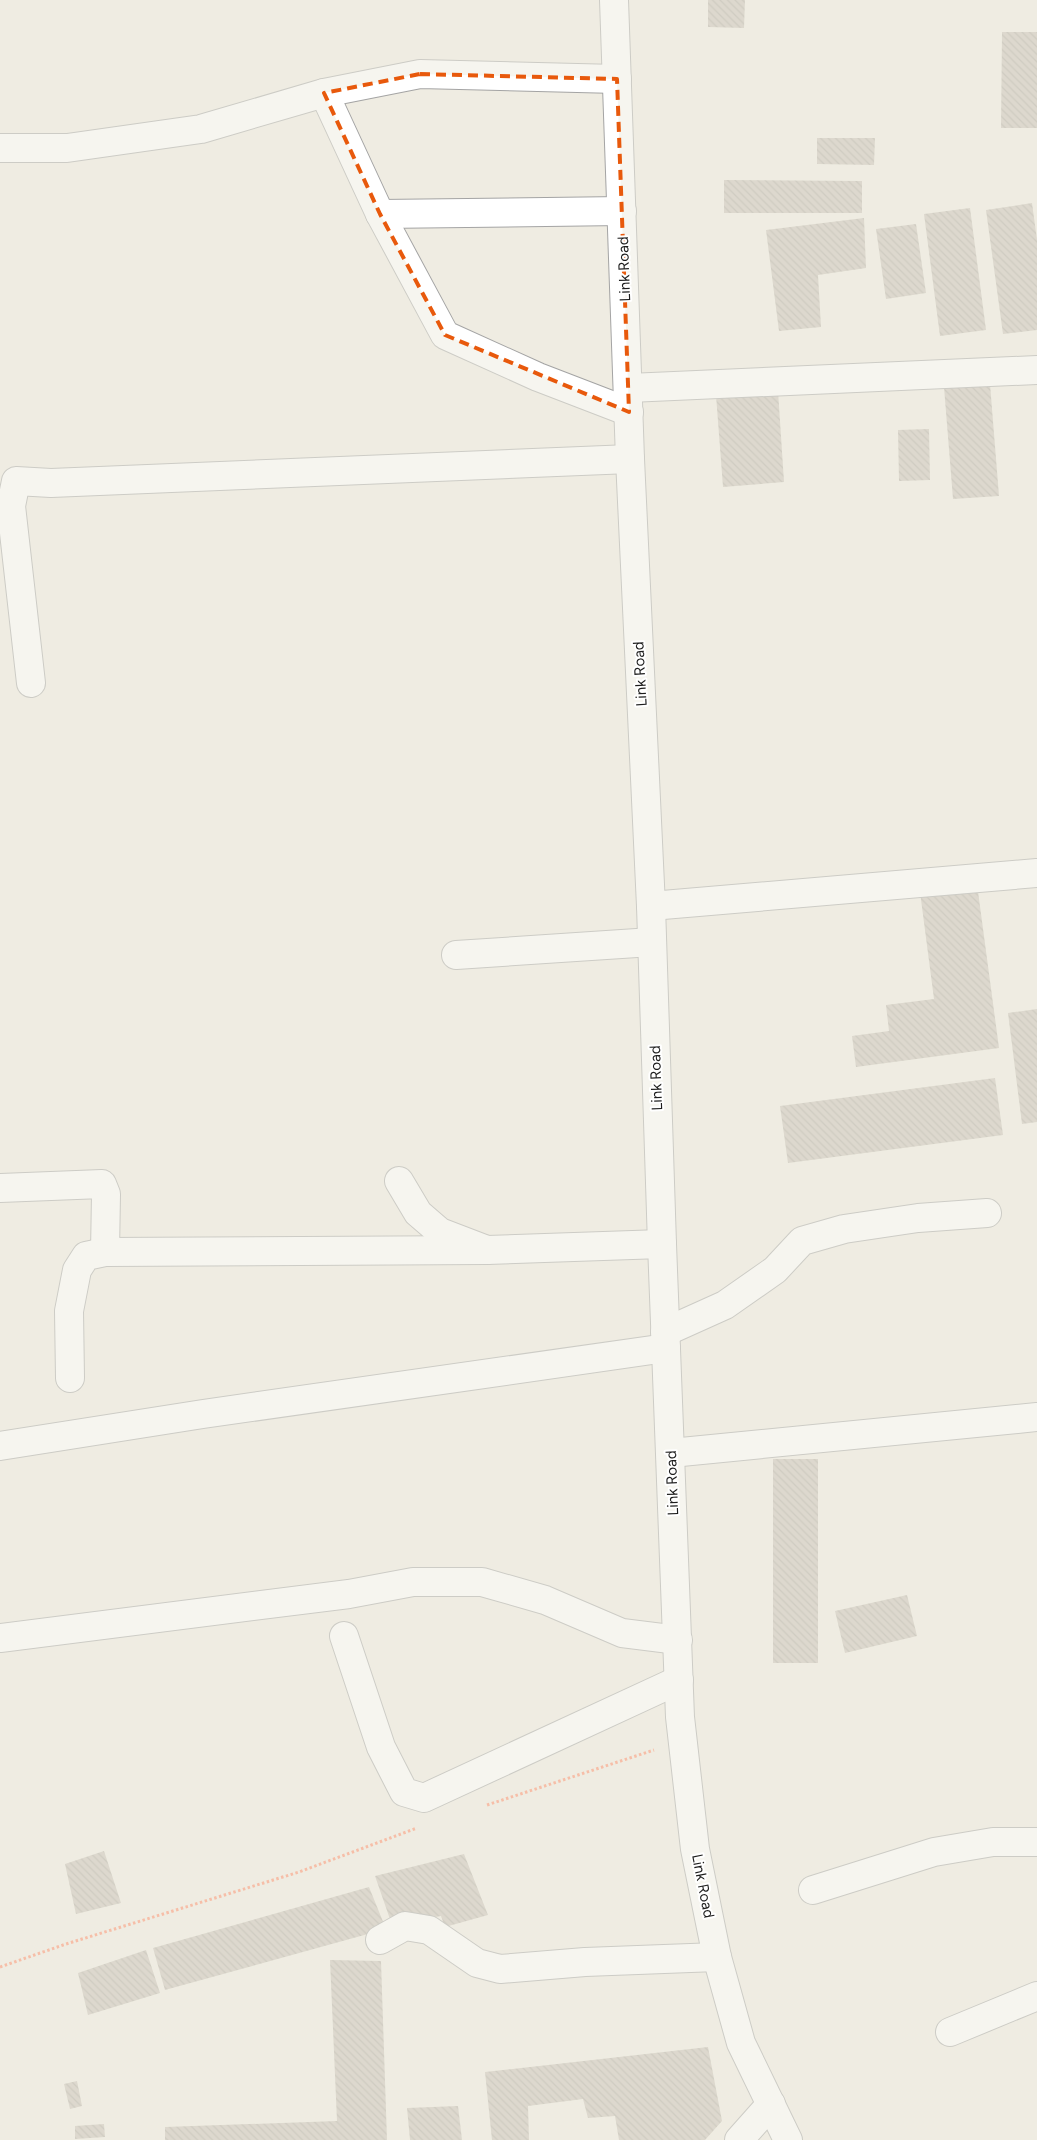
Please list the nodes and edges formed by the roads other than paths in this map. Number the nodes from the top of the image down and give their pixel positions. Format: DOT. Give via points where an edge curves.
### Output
graph roads {
  1 [pos="614,0"];
  2 [pos="617,79"];
  3 [pos="324,93"];
  4 [pos="0,148"];
  5 [pos="622,211"];
  6 [pos="380,214"];
  7 [pos="1037,370"];
  8 [pos="629,400"];
  9 [pos="630,459"];
  10 [pos="31,683"];
  11 [pos="1037,873"];
  12 [pos="651,906"];
  13 [pos="652,942"];
  14 [pos="456,955"];
  15 [pos="399,1181"];
  16 [pos="0,1188"];
  17 [pos="987,1213"];
  18 [pos="662,1244"];
  19 [pos="486,1250"];
  20 [pos="105,1252"];
  21 [pos="665,1340"];
  22 [pos="70,1378"];
  23 [pos="1037,1417"];
  24 [pos="0,1446"];
  25 [pos="671,1452"];
  26 [pos="344,1636"];
  27 [pos="0,1638"];
  28 [pos="678,1640"];
  29 [pos="679,1680"];
  30 [pos="1037,1842"];
  31 [pos="813,1890"];
  32 [pos="380,1940"];
  33 [pos="717,1957"];
  34 [pos="1037,1996"];
  35 [pos="950,2032"];
  36 [pos="771,2104"];
  37 [pos="739,2140"];
  38 [pos="788,2140"];
  1 -- 2 [label="street, Link Road"];
  2 -- 3 [label="street" via="420,74"];
  2 -- 5 [label="street, Link Road"];
  3 -- 4 [label="street" via="201,129 67,148"];
  3 -- 6 [label="street"];
  5 -- 6 [label="street"];
  5 -- 8 [label="street, Link Road"];
  6 -- 8 [label="street" via="445,335 538,377"];
  7 -- 8 [label="street"];
  8 -- 9 [label="street, Link Road"];
  9 -- 10 [label="street" via="51,483 16,481 11,506"];
  9 -- 12 [label="street, Link Road"];
  11 -- 12 [label="street"];
  12 -- 13 [label="street, Link Road"];
  13 -- 14 [label="street"];
  13 -- 18 [label="street, Link Road"];
  15 -- 19 [label="street" via="418,1213 440,1232"];
  16 -- 20 [label="street" via="102,1184 106,1194"];
  17 -- 21 [label="street" via="918,1218 844,1229 802,1241 775,1270 725,1305"];
  18 -- 19 [label="street"];
  18 -- 21 [label="street, Link Road"];
  19 -- 20 [label="street"];
  20 -- 22 [label="street" via="86,1256 76,1270 69,1311"];
  21 -- 24 [label="street"];
  21 -- 25 [label="street, Link Road"];
  23 -- 25 [label="street"];
  25 -- 28 [label="street, Link Road"];
  26 -- 29 [label="street" via="381,1747 404,1792 424,1798"];
  27 -- 28 [label="street" via="349,1594 412,1582 482,1582 545,1600 622,1633"];
  28 -- 29 [label="street, Link Road"];
  29 -- 33 [label="street, Link Road" via="695,1848"];
  30 -- 31 [label="street" via="993,1842 934,1852"];
  32 -- 33 [label="street" via="405,1926 429,1930 477,1963 500,1969"];
  33 -- 36 [label="street, Link Road" via="741,2043"];
  34 -- 35 [label="street"];
  36 -- 37 [label="street"];
  36 -- 38 [label="street, Link Road"];
}
